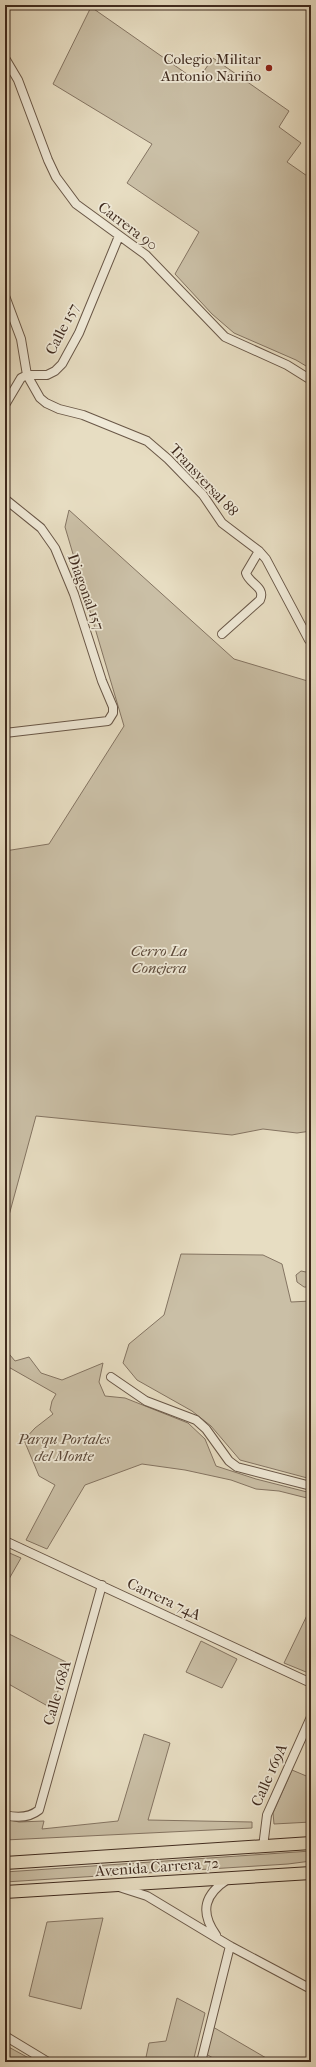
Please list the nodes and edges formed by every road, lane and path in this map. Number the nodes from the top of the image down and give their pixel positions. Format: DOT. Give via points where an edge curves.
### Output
graph roads {
  1 [pos="5,58"];
  2 [pos="119,236"];
  3 [pos="5,296"];
  4 [pos="27,375"];
  5 [pos="311,380"];
  6 [pos="5,405"];
  7 [pos="5,499"];
  8 [pos="259,551"];
  9 [pos="222,634"];
  10 [pos="309,640"];
  11 [pos="5,733"];
  12 [pos="110,1377"];
  13 [pos="311,1486"];
  14 [pos="5,1541"];
  15 [pos="102,1585"];
  16 [pos="311,1683"];
  17 [pos="311,1717"];
  18 [pos="5,1815"];
  19 [pos="311,1843"];
  20 [pos="264,1847"];
  21 [pos="5,1862"];
  22 [pos="311,1872"];
  23 [pos="230,1878"];
  24 [pos="114,1886"];
  25 [pos="5,1892"];
  26 [pos="219,1939"];
  27 [pos="230,1946"];
  28 [pos="311,1989"];
  29 [pos="5,2036"];
  30 [pos="46,2062"];
  31 [pos="201,2062"];
  1 -- 2 [label="street, Carrera 90" via="18,80 48,160 62,187 76,204"];
  2 -- 4 [label="street, Calle 157" via="79,333 65,359 55,371 47,375"];
  2 -- 5 [label="street, Carrera 90" via="146,255 225,337 287,365"];
  3 -- 4 [label="street" via="21,339"];
  4 -- 6 [label="street" via="17,383"];
  4 -- 8 [label="street, Transversal 88" via="40,398 46,403 147,441 203,496 222,523"];
  7 -- 11 [label="street, Diagonal 157" via="41,528 54,548 74,594 113,707 113,713 108,721"];
  8 -- 9 [label="street" via="246,574 247,578 261,590 260,600"];
  8 -- 10 [label="street, Transversal 88" via="266,559"];
  12 -- 13 [label="street" via="146,1401 196,1420 206,1429 229,1461 237,1467"];
  14 -- 15 [label="street, Carrera 74A"];
  15 -- 16 [label="street, Carrera 74A"];
  15 -- 18 [label="street, Calle 168A" via="39,1810 33,1815 18,1818"];
  17 -- 20 [label="street, Calle 169A" via="267,1815"];
  19 -- 20 [label="highway, Avenida Carrera 72"];
  20 -- 21 [label="highway, Avenida Carrera 72"];
  22 -- 23 [label="highway, Avenida Carrera 72"];
  23 -- 24 [label="highway, Avenida Carrera 72"];
  23 -- 26 [label="street" via="211,1893 205,1912 209,1926"];
  24 -- 25 [label="highway, Avenida Carrera 72"];
  24 -- 26 [label="street" via="147,1896"];
  26 -- 27 [label="street"];
  27 -- 28 [label="street"];
  27 -- 31 [label="street"];
  29 -- 30 [label="street"];
}
